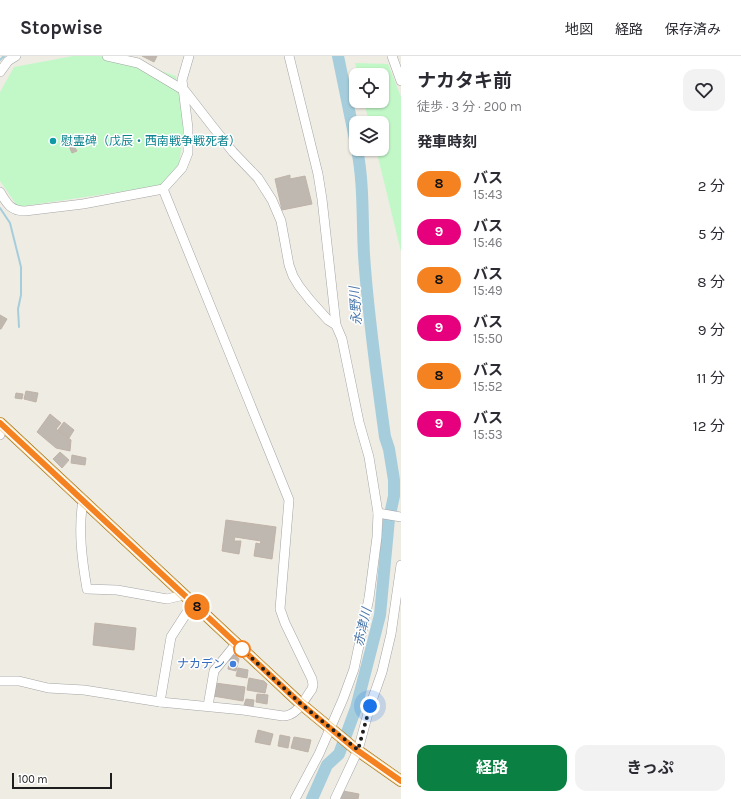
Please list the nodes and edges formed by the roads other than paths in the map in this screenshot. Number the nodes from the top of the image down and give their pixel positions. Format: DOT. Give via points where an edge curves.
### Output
graph roads {
  1 [pos="16,56"];
  2 [pos="107,56"];
  3 [pos="189,56"];
  4 [pos="289,56"];
  5 [pos="392,56"];
  6 [pos="0,72"];
  7 [pos="401,81"];
  8 [pos="182,88"];
  9 [pos="163,188"];
  10 [pos="0,192"];
  11 [pos="336,325"];
  12 [pos="1,429"];
  13 [pos="83,500"];
  14 [pos="379,514"];
  15 [pos="401,517"];
  16 [pos="401,565"];
  17 [pos="184,595"];
  18 [pos="193,603"];
  19 [pos="236,644"];
  20 [pos="0,681"];
  21 [pos="160,702"];
  22 [pos="301,704"];
  23 [pos="208,706"];
  24 [pos="331,730"];
  25 [pos="356,749"];
  26 [pos="401,782"];
  27 [pos="295,799"];
  28 [pos="335,799"];
  1 -- 6 [label="street" via="8,61"];
  2 -- 8 [label="street" via="138,63"];
  3 -- 8 [label="street"];
  4 -- 11 [label="street" via="318,174"];
  5 -- 7 [label="street"];
  8 -- 9 [label="street" via="188,128 188,153 182,168"];
  8 -- 11 [label="street" via="228,146 258,178 281,221 293,276 310,300"];
  9 -- 10 [label="street" via="83,204 25,211 16,211"];
  9 -- 22 [label="street" via="289,500 280,609 312,679 312,689"];
  11 -- 14 [label="street" via="342,339 369,457"];
  12 -- 13 [label="main road"];
  13 -- 17 [label="main road"];
  13 -- 17 [label="street" via="81,552 87,590 117,590 168,599"];
  14 -- 15 [label="street"];
  14 -- 24 [label="street" via="376,551 362,635 354,669"];
  16 -- 25 [label="street" via="391,634 382,672"];
  17 -- 18 [label="main road"];
  18 -- 19 [label="main road"];
  18 -- 21 [label="street" via="171,637"];
  19 -- 22 [label="main road"];
  19 -- 23 [label="street" via="214,671"];
  20 -- 21 [label="street" via="19,681 48,688 84,690"];
  21 -- 23 [label="street"];
  22 -- 23 [label="street" via="288,716"];
  22 -- 24 [label="main road"];
  24 -- 25 [label="main road"];
  24 -- 27 [label="street"];
  25 -- 26 [label="main road"];
  25 -- 28 [label="street"];
}
